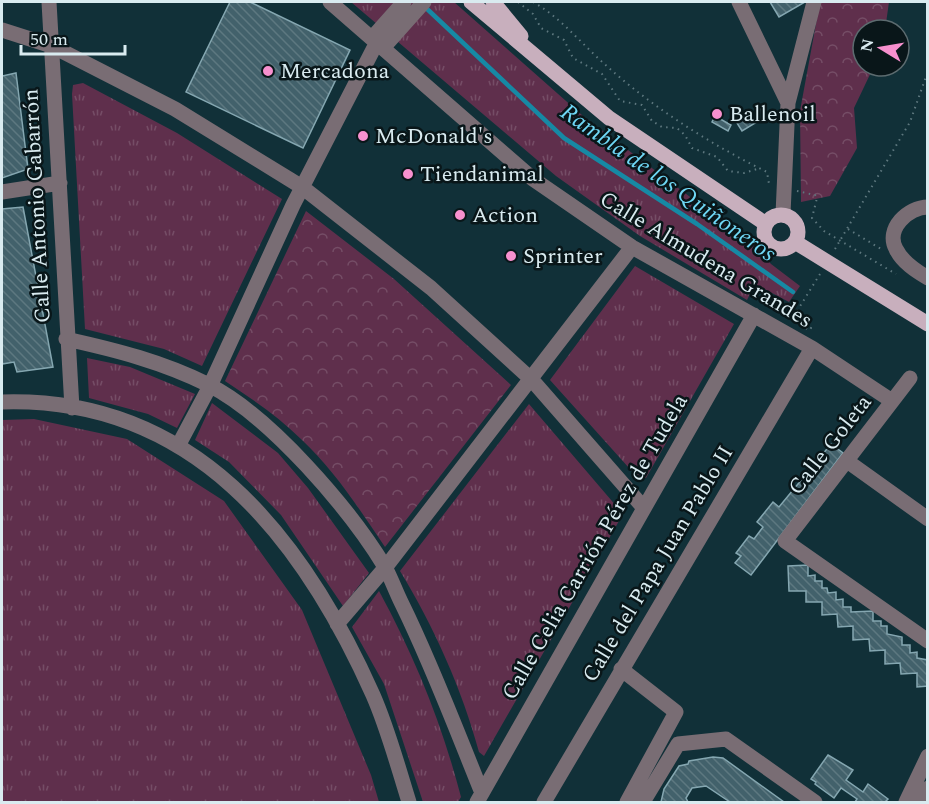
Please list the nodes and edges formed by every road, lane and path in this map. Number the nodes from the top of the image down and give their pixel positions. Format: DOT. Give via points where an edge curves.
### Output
graph roads {
  1 [pos="49,2"];
  2 [pos="330,2"];
  3 [pos="404,2"];
  4 [pos="471,2"];
  5 [pos="493,2"];
  6 [pos="505,2"];
  7 [pos="518,2"];
  8 [pos="532,2"];
  9 [pos="739,2"];
  10 [pos="814,2"];
  11 [pos="422,4"];
  12 [pos="505,18"];
  13 [pos="2,30"];
  14 [pos="377,43"];
  15 [pos="52,46"];
  16 [pos="551,70"];
  17 [pos="927,71"];
  18 [pos="788,103"];
  19 [pos="759,168"];
  20 [pos="60,183"];
  21 [pos="302,187"];
  22 [pos="783,190"];
  23 [pos="2,192"];
  24 [pos="927,207"];
  25 [pos="783,214"];
  26 [pos="766,224"];
  27 [pos="795,242"];
  28 [pos="632,247"];
  29 [pos="878,248"];
  30 [pos="899,276"];
  31 [pos="927,278"];
  32 [pos="754,315"];
  33 [pos="795,316"];
  34 [pos="927,324"];
  35 [pos="66,339"];
  36 [pos="812,348"];
  37 [pos="910,378"];
  38 [pos="532,380"];
  39 [pos="210,386"];
  40 [pos="892,401"];
  41 [pos="2,402"];
  42 [pos="72,408"];
  43 [pos="178,446"];
  44 [pos="847,460"];
  45 [pos="643,507"];
  46 [pos="927,519"];
  47 [pos="385,568"];
  48 [pos="337,624"];
  49 [pos="927,642"];
  50 [pos="621,669"];
  51 [pos="927,756"];
  52 [pos="927,788"];
  53 [pos="479,798"];
  54 [pos="409,802"];
  55 [pos="544,802"];
  56 [pos="627,802"];
  57 [pos="643,802"];
  58 [pos="815,802"];
  59 [pos="906,802"];
  60 [pos="921,802"];
  1 -- 15 [label="street, Calle Antonio Gabarrón"];
  2 -- 14 [label="street, Calle Almudena Grandes"];
  3 -- 14 [label="street"];
  4 -- 16 [label="main road"];
  5 -- 12 [label="main road"];
  6 -- 12 [label="street"];
  7 -- 19 [label="path" via="533,14 541,28 564,40 573,58 602,74 620,101 642,105 652,121 677,129 692,148 717,157 728,171 744,173"];
  8 -- 19 [label="path" via="639,92"];
  9 -- 18 [label="street"];
  10 -- 18 [label="street"];
  11 -- 14 [label="street"];
  12 -- 16 [label="main road"];
  13 -- 15 [label="street"];
  14 -- 21 [label="street"];
  14 -- 28 [label="street, Calle Almudena Grandes" via="533,179"];
  15 -- 20 [label="street, Calle Antonio Gabarrón"];
  15 -- 21 [label="street" via="175,109"];
  16 -- 26 [label="main road" via="609,118"];
  17 -- 29 [label="path" via="910,122 847,230"];
  18 -- 22 [label="street"];
  19 -- 22 [label="path" via="767,172 772,187"];
  20 -- 23 [label="street"];
  20 -- 35 [label="street, Calle Antonio Gabarrón"];
  21 -- 38 [label="street" via="431,288"];
  21 -- 39 [label="street"];
  22 -- 25 [label="street"];
  22 -- 30 [label="path" via="815,195 812,218 824,231"];
  24 -- 31 [label="street" via="899,220 894,247"];
  25 -- 26 [label="main road"];
  25 -- 27 [label="main road" via="797,225"];
  26 -- 27 [label="main road" via="764,233 770,244 782,249"];
  27 -- 34 [label="main road"];
  28 -- 32 [label="street, Calle Almudena Grandes"];
  28 -- 38 [label="street"];
  32 -- 36 [label="street, Calle Almudena Grandes"];
  32 -- 45 [label="street, Calle Celia Carrión Pérez de Tudela"];
  33 -- 33 [label="path" via="811,328 774,308"];
  35 -- 39 [label="street" via="136,354"];
  35 -- 42 [label="street, Calle Antonio Gabarrón"];
  36 -- 40 [label="street, Calle Almudena Grandes"];
  36 -- 50 [label="street, Calle del Papa Juan Pablo II"];
  37 -- 40 [label="street, Calle Goleta"];
  38 -- 45 [label="street"];
  38 -- 47 [label="street"];
  39 -- 43 [label="street"];
  39 -- 47 [label="street" via="247,410 287,445"];
  40 -- 44 [label="street, Calle Goleta"];
  41 -- 42 [label="street"];
  42 -- 43 [label="street" via="144,429"];
  43 -- 48 [label="street" via="218,471 248,499 317,587"];
  44 -- 46 [label="street"];
  44 -- 49 [label="street, Calle Goleta" via="785,541"];
  45 -- 53 [label="street, Calle Celia Carrión Pérez de Tudela"];
  47 -- 48 [label="street"];
  47 -- 53 [label="street" via="419,639"];
  48 -- 54 [label="street" via="374,696"];
  50 -- 55 [label="street, Calle del Papa Juan Pablo II"];
  50 -- 56 [label="street" via="676,712"];
  51 -- 59 [label="street"];
  52 -- 60 [label="street"];
  57 -- 58 [label="street" via="678,744 726,739"];
}
